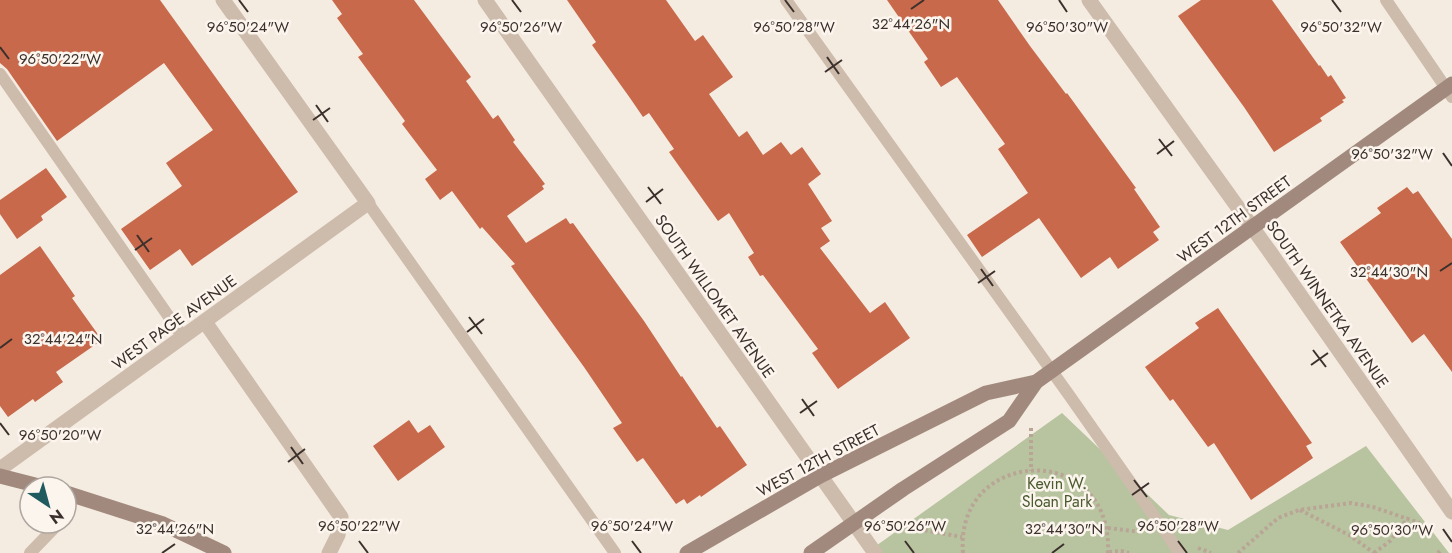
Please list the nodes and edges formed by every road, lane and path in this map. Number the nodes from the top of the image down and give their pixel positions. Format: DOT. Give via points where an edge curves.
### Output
graph roads {
  1 [pos="223,0"];
  2 [pos="485,0"];
  3 [pos="786,0"];
  4 [pos="1089,0"];
  5 [pos="1386,0"];
  6 [pos="0,74"];
  7 [pos="1450,90"];
  8 [pos="368,203"];
  9 [pos="1252,228"];
  10 [pos="205,322"];
  11 [pos="183,337"];
  12 [pos="1051,371"];
  13 [pos="1036,382"];
  14 [pos="1031,428"];
  15 [pos="0,469"];
  16 [pos="1031,471"];
  17 [pos="0,476"];
  18 [pos="820,476"];
  19 [pos="18,481"];
  20 [pos="78,497"];
  21 [pos="1299,510"];
  22 [pos="1452,512"];
  23 [pos="1408,518"];
  24 [pos="854,523"];
  25 [pos="1420,523"];
  26 [pos="907,527"];
  27 [pos="47,535"];
  28 [pos="962,537"];
  29 [pos="1108,552"];
  30 [pos="30,553"];
  31 [pos="224,553"];
  32 [pos="329,553"];
  33 [pos="615,553"];
  34 [pos="687,553"];
  35 [pos="811,553"];
  36 [pos="875,553"];
  37 [pos="963,553"];
  38 [pos="1129,553"];
  39 [pos="1180,553"];
  40 [pos="1238,553"];
  41 [pos="1374,553"];
  1 -- 8 [label="street"];
  2 -- 18 [label="street, SOUTH WILLOMET AVENUE"];
  3 -- 12 [label="lane"];
  4 -- 9 [label="street, SOUTH WINNETKA AVENUE"];
  5 -- 7 [label="lane"];
  6 -- 11 [label="lane"];
  7 -- 9 [label="main road, WEST 12TH STREET"];
  8 -- 10 [label="street, WEST PAGE AVENUE"];
  8 -- 33 [label="lane"];
  9 -- 12 [label="main road, WEST 12TH STREET"];
  9 -- 22 [label="street, SOUTH WINNETKA AVENUE"];
  10 -- 11 [label="street, WEST PAGE AVENUE"];
  10 -- 32 [label="street" via="341,517"];
  11 -- 15 [label="street, WEST PAGE AVENUE"];
  12 -- 13 [label="main road, WEST 12TH STREET"];
  12 -- 39 [label="lane"];
  13 -- 18 [label="main road, WEST 12TH STREET" via="986,393"];
  13 -- 24 [label="main road, WEST 12TH STREET" via="1009,421"];
  14 -- 16 [label="path"];
  16 -- 28 [label="path" via="1019,471 998,480 980,495 967,514"];
  16 -- 29 [label="path" via="1065,476 1085,489 1100,506 1108,528"];
  17 -- 19 [label="main road"];
  18 -- 24 [label="street, SOUTH WILLOMET AVENUE"];
  18 -- 34 [label="main road, WEST 12TH STREET"];
  20 -- 31 [label="main road" via="163,524"];
  21 -- 23 [label="path" via="1351,504"];
  21 -- 40 [label="path" via="1278,518"];
  21 -- 41 [label="path" via="1349,535"];
  23 -- 25 [label="path"];
  23 -- 41 [label="path" via="1390,541"];
  24 -- 35 [label="main road, WEST 12TH STREET"];
  24 -- 36 [label="street, SOUTH WILLOMET AVENUE"];
  26 -- 28 [label="path"];
  27 -- 30 [label="lane"];
  28 -- 37 [label="path"];
  29 -- 38 [label="path"];
}
